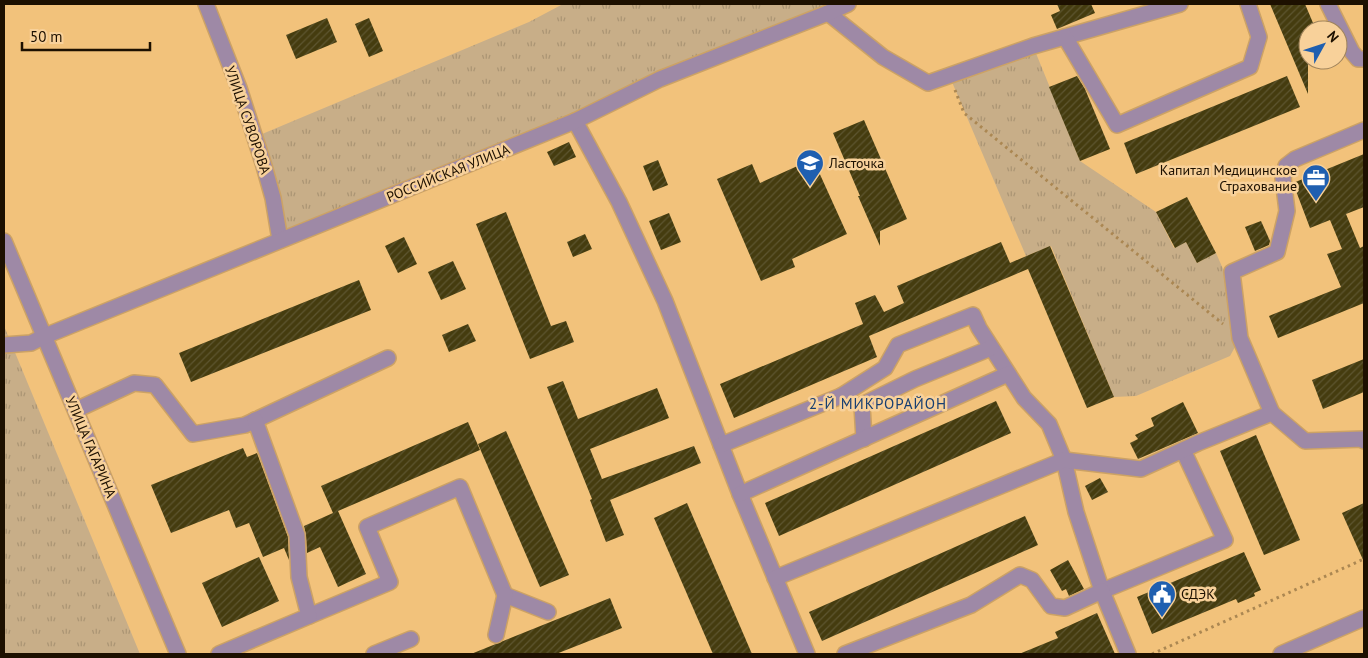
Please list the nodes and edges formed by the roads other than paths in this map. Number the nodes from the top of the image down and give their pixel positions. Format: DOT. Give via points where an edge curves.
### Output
graph roads {
  1 [pos="206,4"];
  2 [pos="848,4"];
  3 [pos="1180,4"];
  4 [pos="1248,4"];
  5 [pos="1328,4"];
  6 [pos="828,13"];
  7 [pos="1065,37"];
  8 [pos="1364,59"];
  9 [pos="575,121"];
  10 [pos="1364,130"];
  11 [pos="280,240"];
  12 [pos="4,241"];
  13 [pos="45,336"];
  14 [pos="4,345"];
  15 [pos="991,348"];
  16 [pos="388,358"];
  17 [pos="1008,374"];
  18 [pos="841,396"];
  19 [pos="862,405"];
  20 [pos="76,410"];
  21 [pos="1272,413"];
  22 [pos="255,420"];
  23 [pos="864,439"];
  24 [pos="1364,441"];
  25 [pos="721,444"];
  26 [pos="1183,450"];
  27 [pos="1064,460"];
  28 [pos="740,494"];
  29 [pos="775,578"];
  30 [pos="1102,591"];
  31 [pos="505,595"];
  32 [pos="548,612"];
  33 [pos="309,616"];
  34 [pos="1364,618"];
  35 [pos="496,635"];
  36 [pos="411,639"];
  37 [pos="178,654"];
  38 [pos="220,654"];
  39 [pos="374,654"];
  40 [pos="807,654"];
  41 [pos="845,654"];
  42 [pos="1128,654"];
  43 [pos="1281,654"];
  1 -- 11 [label="street, УЛИЦА СУВОРОВА" via="239,88 264,166"];
  2 -- 6 [label="street, РОССИЙСКАЯ УЛИЦА"];
  3 -- 7 [label="street"];
  4 -- 7 [label="street" via="1260,37 1250,67 1117,124"];
  5 -- 8 [label="street" via="1352,52 1358,59"];
  6 -- 7 [label="street" via="883,57 928,83"];
  6 -- 9 [label="street, РОССИЙСКАЯ УЛИЦА" via="660,79"];
  9 -- 11 [label="street, РОССИЙСКАЯ УЛИЦА"];
  9 -- 25 [label="street" via="620,202 665,300"];
  10 -- 21 [label="street" via="1295,159 1286,166 1283,178 1286,211 1277,252 1232,272 1240,338"];
  11 -- 13 [label="street, РОССИЙСКАЯ УЛИЦА"];
  12 -- 13 [label="street, УЛИЦА ГАГАРИНА"];
  13 -- 14 [label="street, РОССИЙСКАЯ УЛИЦА" via="31,343"];
  13 -- 20 [label="street, УЛИЦА ГАГАРИНА"];
  15 -- 17 [label="street"];
  15 -- 18 [label="street" via="974,315 898,346 885,368"];
  15 -- 19 [label="street"];
  16 -- 22 [label="street"];
  17 -- 23 [label="street"];
  17 -- 27 [label="street" via="1024,398 1049,424"];
  18 -- 19 [label="street"];
  18 -- 25 [label="street"];
  19 -- 23 [label="street"];
  20 -- 22 [label="street" via="134,383 155,385 193,434 245,425"];
  20 -- 37 [label="street, УЛИЦА ГАГАРИНА"];
  21 -- 24 [label="street" via="1306,441"];
  21 -- 26 [label="street"];
  22 -- 33 [label="street" via="298,535 299,577"];
  23 -- 28 [label="street"];
  25 -- 28 [label="street"];
  26 -- 27 [label="street" via="1141,469"];
  26 -- 30 [label="street" via="1225,540"];
  27 -- 29 [label="street"];
  27 -- 30 [label="street" via="1076,512"];
  28 -- 29 [label="street"];
  29 -- 40 [label="street"];
  30 -- 41 [label="street" via="1065,608 1051,606 1032,580 1020,574 971,605"];
  30 -- 42 [label="street"];
  31 -- 32 [label="street"];
  31 -- 33 [label="street" via="460,487 367,527 390,582"];
  31 -- 35 [label="street"];
  33 -- 38 [label="street"];
  34 -- 43 [label="street"];
  36 -- 39 [label="street"];
}
